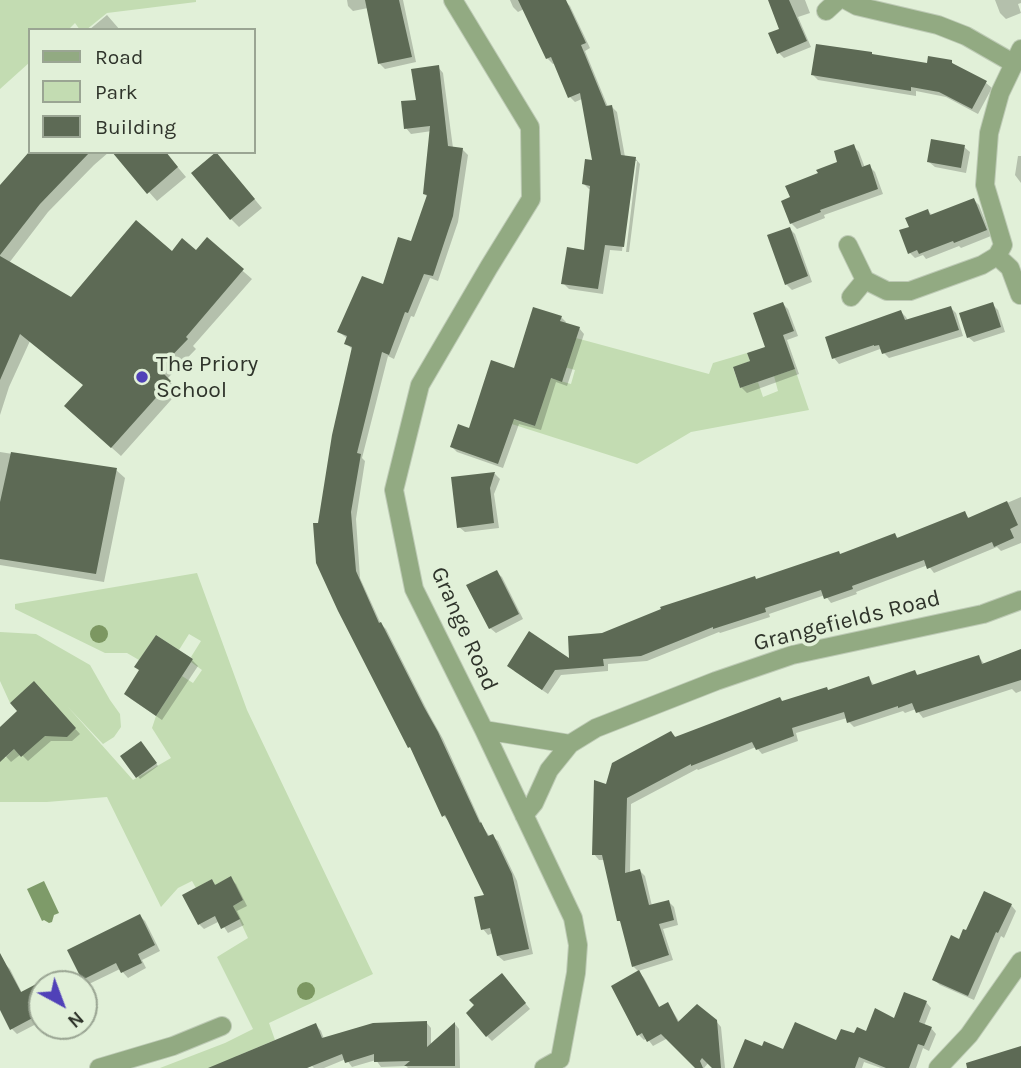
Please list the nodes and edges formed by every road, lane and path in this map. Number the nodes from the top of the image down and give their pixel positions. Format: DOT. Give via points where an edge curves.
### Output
graph roads {
  1 [pos="453,0"];
  2 [pos="846,0"];
  3 [pos="1017,56"];
  4 [pos="848,245"];
  5 [pos="997,257"];
  6 [pos="865,280"];
  7 [pos="1020,295"];
  8 [pos="851,296"];
  9 [pos="1021,600"];
  10 [pos="484,730"];
  11 [pos="570,744"];
  12 [pos="524,815"];
  13 [pos="1021,961"];
  14 [pos="222,1026"];
  15 [pos="565,1063"];
  16 [pos="99,1068"];
  17 [pos="544,1068"];
  18 [pos="938,1068"];
  1 -- 10 [label="street, Grange Road" via="530,127 531,199 420,385 394,490 414,589"];
  2 -- 3 [label="street" via="938,25"];
  3 -- 5 [label="street" via="989,133 985,185 1003,245"];
  4 -- 6 [label="street"];
  5 -- 6 [label="street" via="910,291 887,291"];
  5 -- 7 [label="street" via="1010,268"];
  6 -- 8 [label="street"];
  9 -- 11 [label="street, Grangefields Road" via="983,614 792,656 596,728"];
  10 -- 11 [label="street"];
  10 -- 12 [label="street, Grange Road"];
  11 -- 12 [label="street, Grangefields Road" via="549,769"];
  12 -- 15 [label="street, Grange Road" via="573,918 578,946"];
  13 -- 18 [label="street" via="969,1035"];
  14 -- 16 [label="street"];
  15 -- 17 [label="street, Grange Road"];
}
